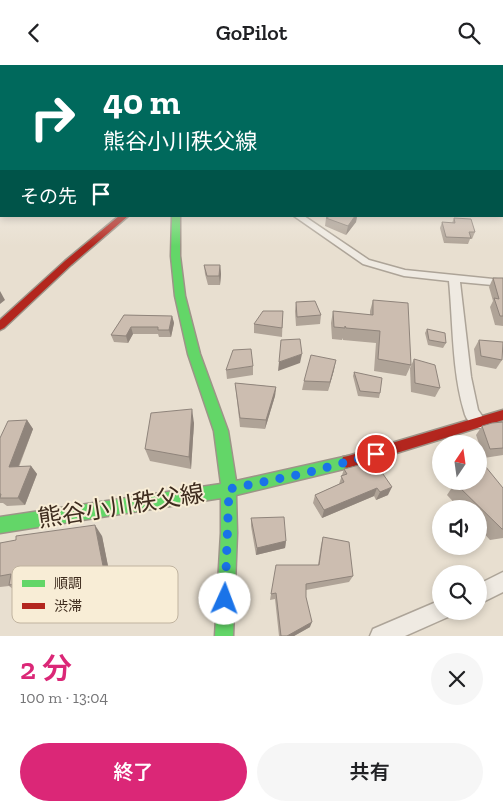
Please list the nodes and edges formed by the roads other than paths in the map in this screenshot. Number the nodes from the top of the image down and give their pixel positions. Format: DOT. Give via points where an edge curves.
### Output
graph roads {
  1 [pos="123,217"];
  2 [pos="176,217"];
  3 [pos="299,217"];
  4 [pos="454,279"];
  5 [pos="503,283"];
  6 [pos="0,326"];
  7 [pos="503,415"];
  8 [pos="480,423"];
  9 [pos="229,489"];
  10 [pos="0,525"];
  11 [pos="503,582"];
  12 [pos="487,590"];
  13 [pos="432,614"];
  14 [pos="224,636"];
  15 [pos="380,636"];
  1 -- 6 [label="street"];
  2 -- 9 [label="street" via="175,252 179,285 198,367 221,430"];
  3 -- 4 [label="street" via="366,262 404,273"];
  4 -- 5 [label="street"];
  4 -- 8 [label="street" via="466,386 471,412"];
  7 -- 8 [label="street, 熊谷小川秩父線"];
  8 -- 9 [label="street, 熊谷小川秩父線" via="315,471"];
  9 -- 10 [label="street, 熊谷小川秩父線"];
  9 -- 14 [label="street"];
  11 -- 12 [label="street"];
  13 -- 15 [label="street"];
}
